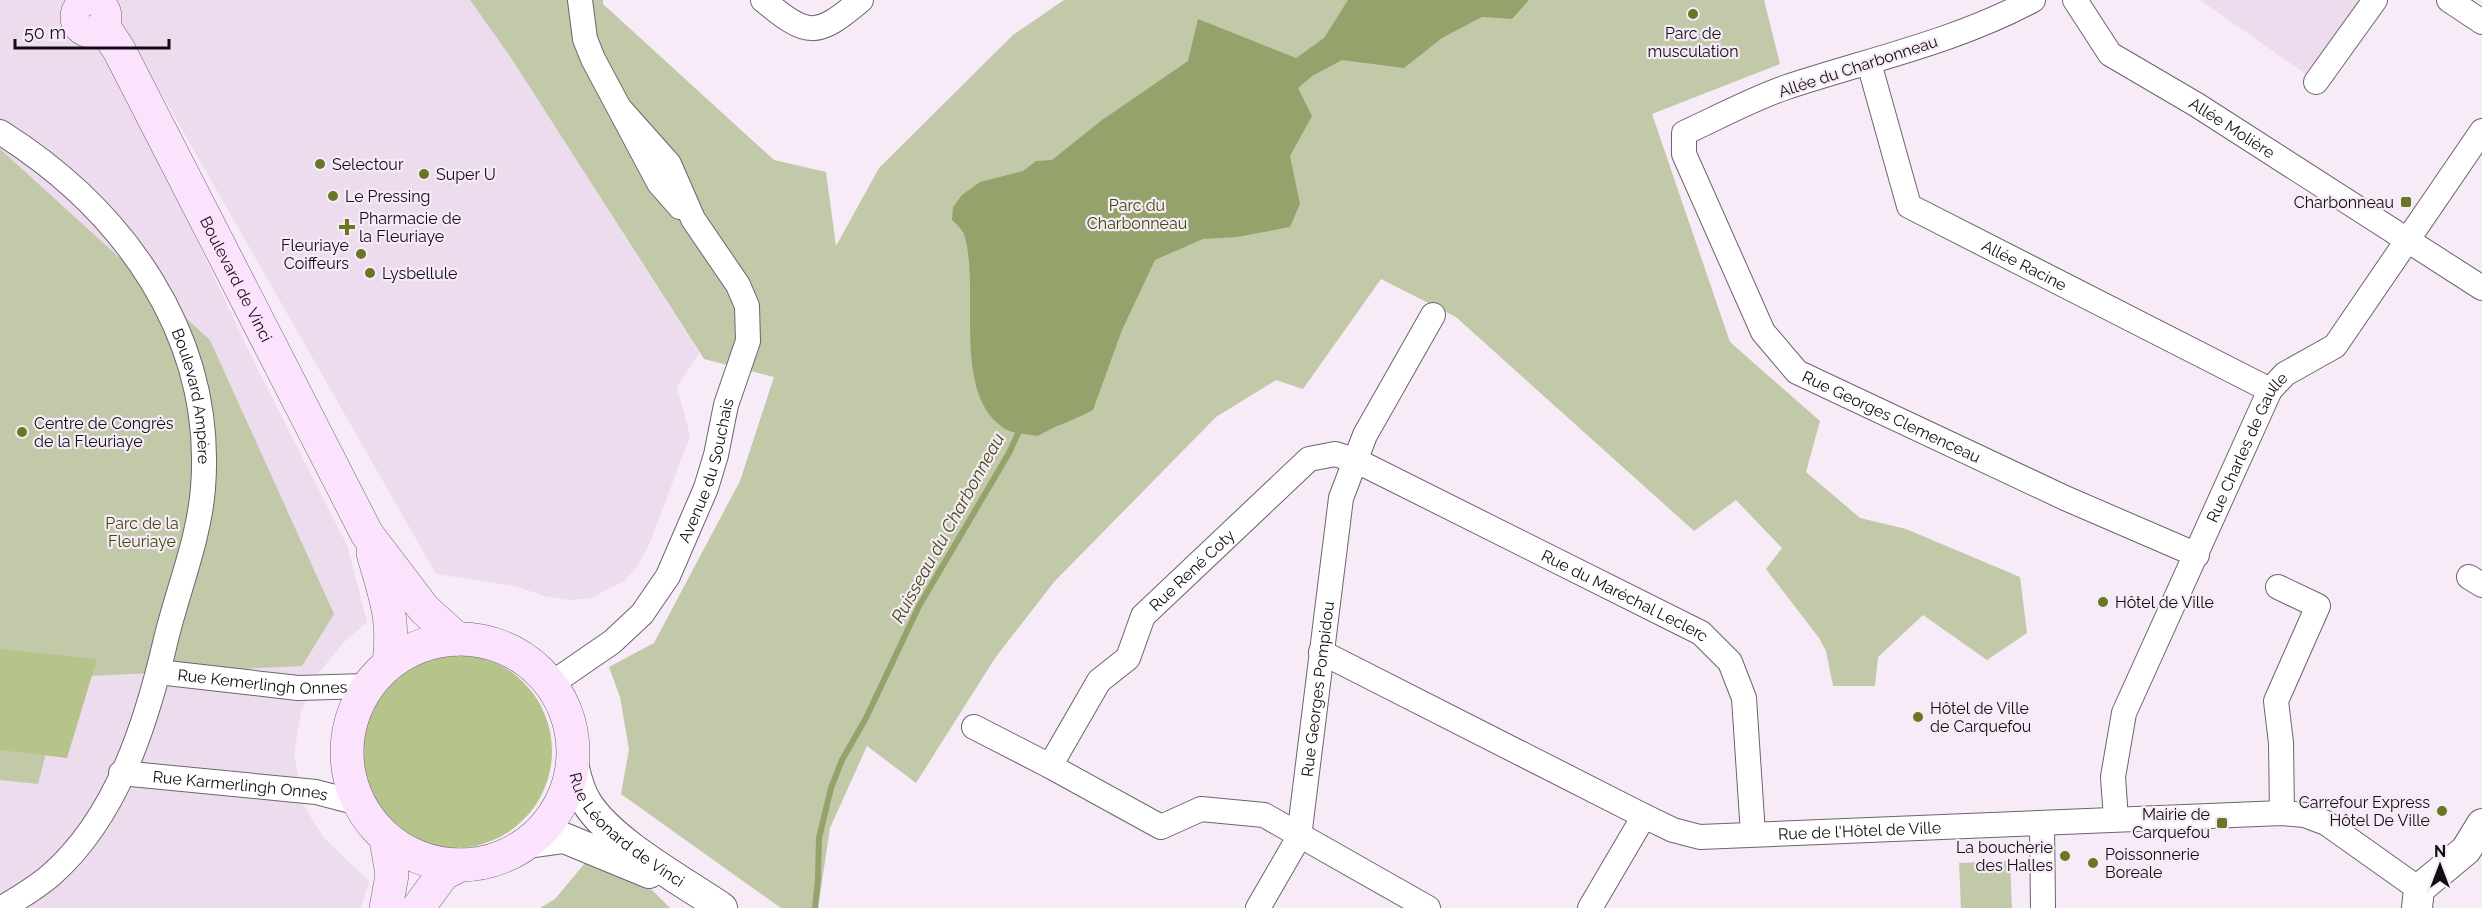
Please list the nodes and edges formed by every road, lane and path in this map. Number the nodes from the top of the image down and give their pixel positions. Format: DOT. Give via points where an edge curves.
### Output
graph roads {
  1 [pos="580,0"];
  2 [pos="763,0"];
  3 [pos="861,0"];
  4 [pos="2033,0"];
  5 [pos="2075,0"];
  6 [pos="2375,0"];
  7 [pos="2449,0"];
  8 [pos="88,11"];
  9 [pos="2482,22"];
  10 [pos="1869,63"];
  11 [pos="2316,82"];
  12 [pos="2482,131"];
  13 [pos="0,132"];
  14 [pos="1684,133"];
  15 [pos="2407,238"];
  16 [pos="2482,288"];
  17 [pos="1433,315"];
  18 [pos="2270,390"];
  19 [pos="1357,461"];
  20 [pos="367,534"];
  21 [pos="2197,555"];
  22 [pos="2278,587"];
  23 [pos="457,639"];
  24 [pos="1321,652"];
  25 [pos="158,672"];
  26 [pos="378,675"];
  27 [pos="551,684"];
  28 [pos="974,727"];
  29 [pos="573,764"];
  30 [pos="1050,766"];
  31 [pos="121,773"];
  32 [pos="358,803"];
  33 [pos="2282,813"];
  34 [pos="1644,816"];
  35 [pos="2116,819"];
  36 [pos="2042,823"];
  37 [pos="2482,824"];
  38 [pos="1753,834"];
  39 [pos="1299,837"];
  40 [pos="386,839"];
  41 [pos="528,843"];
  42 [pos="460,866"];
  43 [pos="2418,898"];
  44 [pos="2,908"];
  45 [pos="386,908"];
  46 [pos="418,908"];
  47 [pos="722,908"];
  48 [pos="1258,908"];
  49 [pos="1428,908"];
  50 [pos="1590,908"];
  51 [pos="2043,908"];
  1 -- 27 [label="street, Avenue du Souchais" via="592,59 621,110 669,164 693,219 738,285 749,324 746,355 726,405 706,488 668,576 642,614 612,642"];
  2 -- 3 [label="street" via="793,24 813,28 832,24"];
  4 -- 10 [label="street, Allée du Charbonneau" via="1946,38"];
  5 -- 15 [label="street, Allée Molière" via="2110,54"];
  6 -- 11 [label="street"];
  7 -- 9 [label="street"];
  8 -- 20 [label="main road, Boulevard de Vinci" via="119,50"];
  10 -- 14 [label="street, Allée du Charbonneau" via="1783,89"];
  10 -- 18 [label="street, Allée Racine" via="1909,206"];
  12 -- 15 [label="street, Rue Charles de Gaulle"];
  13 -- 25 [label="street, Boulevard Ampère" via="66,182 124,239 164,302 195,384 203,488 194,542"];
  14 -- 21 [label="street, Rue Georges Clemenceau" via="1684,154 1763,332 1797,372 2065,498"];
  15 -- 16 [label="street, Allée Molière"];
  15 -- 18 [label="street, Rue Charles de Gaulle" via="2335,346 2285,374"];
  17 -- 19 [label="street, Rue Georges Pompidou" via="1365,435"];
  18 -- 21 [label="street, Rue Charles de Gaulle"];
  19 -- 24 [label="street, Rue Georges Pompidou" via="1341,498"];
  19 -- 30 [label="street, Rue René Coty" via="1335,453 1309,459 1143,616 1128,658 1099,681"];
  19 -- 38 [label="street, Rue du Maréchal Leclerc" via="1701,633 1730,662 1744,698"];
  20 -- 23 [label="main road, Boulevard de Vinci" via="424,609"];
  20 -- 26 [label="main road, Boulevard de Vinci" via="393,633"];
  21 -- 35 [label="street, Rue Charles de Gaulle" via="2124,713 2112,777"];
  22 -- 33 [label="street" via="2318,606 2276,701"];
  23 -- 26 [label="main road" via="409,650"];
  23 -- 27 [label="main road" via="478,640 519,655"];
  24 -- 34 [label="street, Rue de l'Hôtel de Ville"];
  24 -- 39 [label="street, Rue Georges Pompidou"];
  25 -- 26 [label="street, Rue Kemerlingh Onnes" via="298,688"];
  25 -- 31 [label="street, Boulevard Ampère" via="144,723"];
  26 -- 32 [label="main road" via="351,717 346,752 349,778"];
  27 -- 29 [label="main road" via="569,722"];
  28 -- 30 [label="street"];
  29 -- 41 [label="main road" via="558,808"];
  29 -- 47 [label="street, Rue Léonard de Vinci" via="587,803 602,821"];
  30 -- 39 [label="street" via="1161,827 1201,808 1264,815"];
  31 -- 32 [label="street, Rue Karmerlingh Onnes" via="308,791"];
  31 -- 44 [label="street, Boulevard Ampère" via="110,799 67,859 36,887"];
  32 -- 40 [label="main road"];
  33 -- 35 [label="street, Rue de l'Hôtel de Ville"];
  33 -- 43 [label="street, Rue de l'Hôtel de Ville" via="2305,815 2326,823"];
  34 -- 38 [label="street, Rue de l'Hôtel de Ville" via="1700,837"];
  34 -- 50 [label="street"];
  35 -- 36 [label="street, Rue de l'Hôtel de Ville"];
  36 -- 38 [label="street, Rue de l'Hôtel de Ville"];
  36 -- 51 [label="street"];
  37 -- 43 [label="street" via="2466,850"];
  39 -- 48 [label="street, Rue Georges Pompidou"];
  39 -- 49 [label="street"];
  40 -- 42 [label="main road" via="409,853"];
  40 -- 45 [label="main road" via="392,875"];
  41 -- 42 [label="main road" via="484,863"];
  41 -- 47 [label="street, Rue Léonard de Vinci" via="564,838"];
  42 -- 46 [label="main road" via="443,874"];
}
